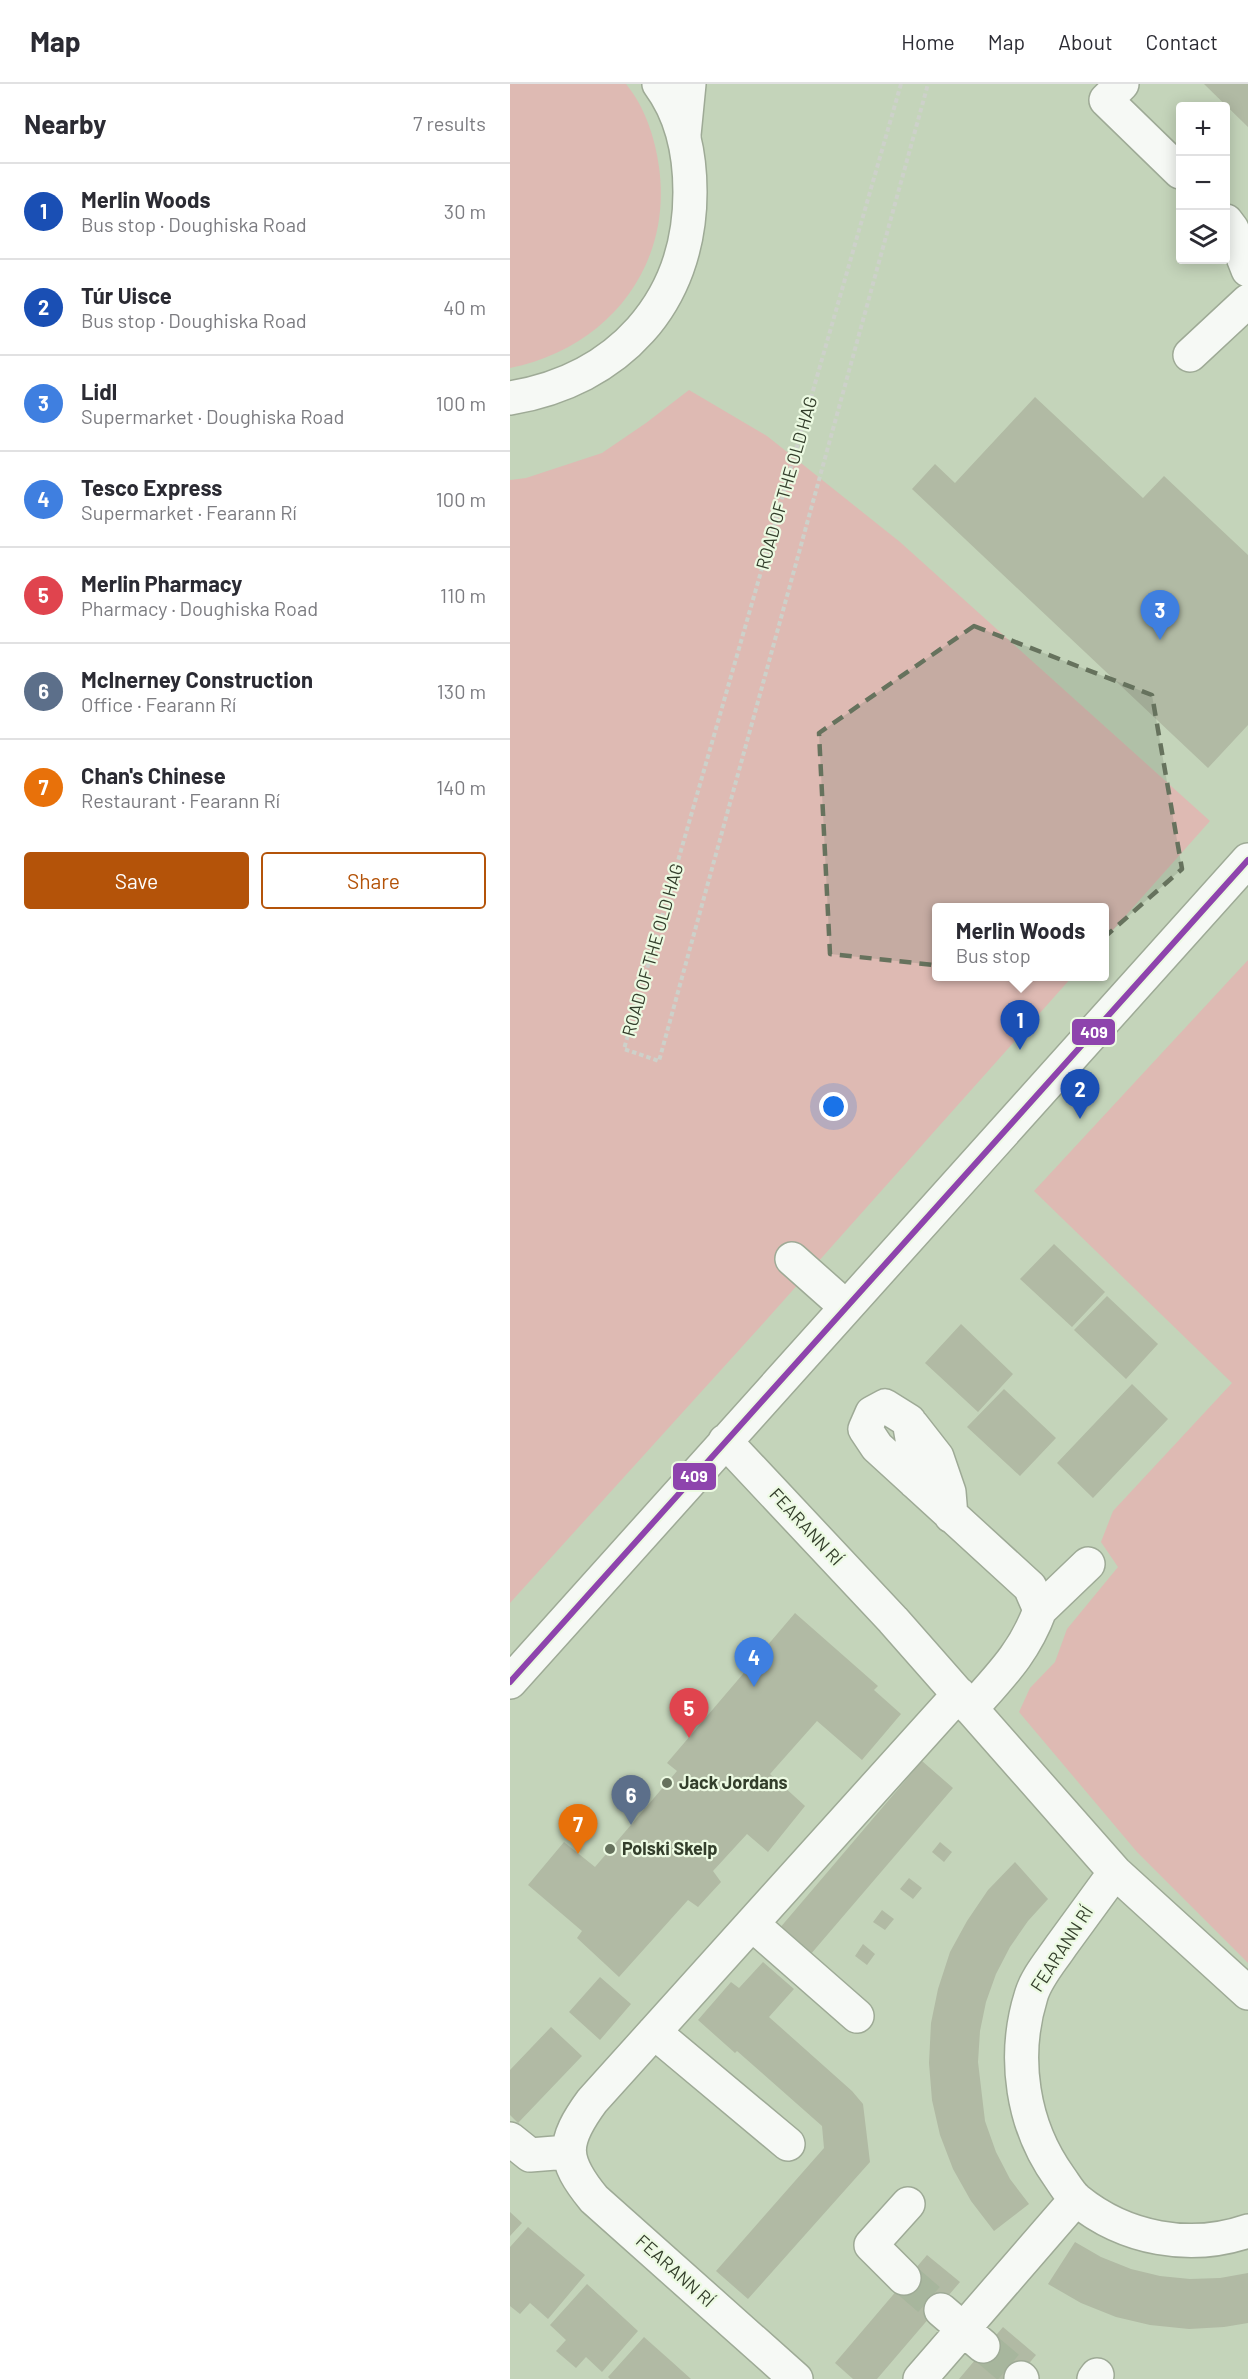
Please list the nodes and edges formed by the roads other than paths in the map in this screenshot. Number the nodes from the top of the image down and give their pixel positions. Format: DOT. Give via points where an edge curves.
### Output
graph roads {
  1 [pos="659,84"];
  2 [pos="689,84"];
  3 [pos="1106,89"];
  4 [pos="684,135"];
  5 [pos="1176,168"];
  6 [pos="1230,226"];
  7 [pos="1248,270"];
  8 [pos="1248,301"];
  9 [pos="1191,355"];
  10 [pos="510,398"];
  11 [pos="1248,860"];
  12 [pos="792,1259"];
  13 [pos="846,1307"];
  14 [pos="909,1421"];
  15 [pos="724,1441"];
  16 [pos="915,1482"];
  17 [pos="951,1516"];
  18 [pos="1088,1564"];
  19 [pos="1040,1610"];
  20 [pos="510,1682"];
  21 [pos="965,1701"];
  22 [pos="1115,1872"];
  23 [pos="752,1924"];
  24 [pos="1248,1993"];
  25 [pos="857,2016"];
  26 [pos="654,2032"];
  27 [pos="510,2139"];
  28 [pos="788,2144"];
  29 [pos="568,2152"];
  30 [pos="1076,2199"];
  31 [pos="908,2204"];
  32 [pos="1248,2231"];
  33 [pos="904,2278"];
  34 [pos="796,2379"];
  35 [pos="920,2379"];
  1 -- 4 [label="main road"];
  2 -- 4 [label="main road"];
  3 -- 5 [label="main road"];
  4 -- 10 [label="main road" via="690,164 690,220 676,274 649,322 594,370 567,383"];
  6 -- 7 [label="main road"];
  8 -- 9 [label="main road"];
  11 -- 13 [label="main road"];
  12 -- 13 [label="main road"];
  13 -- 15 [label="main road"];
  14 -- 16 [label="main road"];
  14 -- 16 [label="main road" via="885,1406 872,1413 865,1429 877,1447"];
  14 -- 17 [label="main road" via="937,1457 949,1492"];
  15 -- 20 [label="main road"];
  15 -- 21 [label="main road, FEARANN RÍ"];
  16 -- 17 [label="main road"];
  17 -- 19 [label="main road" via="1030,1587"];
  18 -- 19 [label="main road"];
  19 -- 21 [label="main road" via="1030,1636 1010,1666"];
  21 -- 22 [label="main road, FEARANN RÍ"];
  21 -- 23 [label="main road"];
  22 -- 24 [label="main road, FEARANN RÍ"];
  22 -- 30 [label="main road, FEARANN RÍ" via="1047,1966 1031,1994 1022,2031 1021,2070 1038,2140"];
  23 -- 25 [label="main road"];
  23 -- 26 [label="main road"];
  26 -- 28 [label="main road"];
  26 -- 29 [label="main road" via="575,2124"];
  27 -- 29 [label="main road" via="530,2155"];
  29 -- 34 [label="main road, FEARANN RÍ" via="578,2180 594,2199"];
  30 -- 32 [label="main road, FEARANN RÍ" via="1126,2228 1162,2240 1198,2242"];
  30 -- 35 [label="main road"];
  31 -- 33 [label="main road" via="871,2245"];
}
